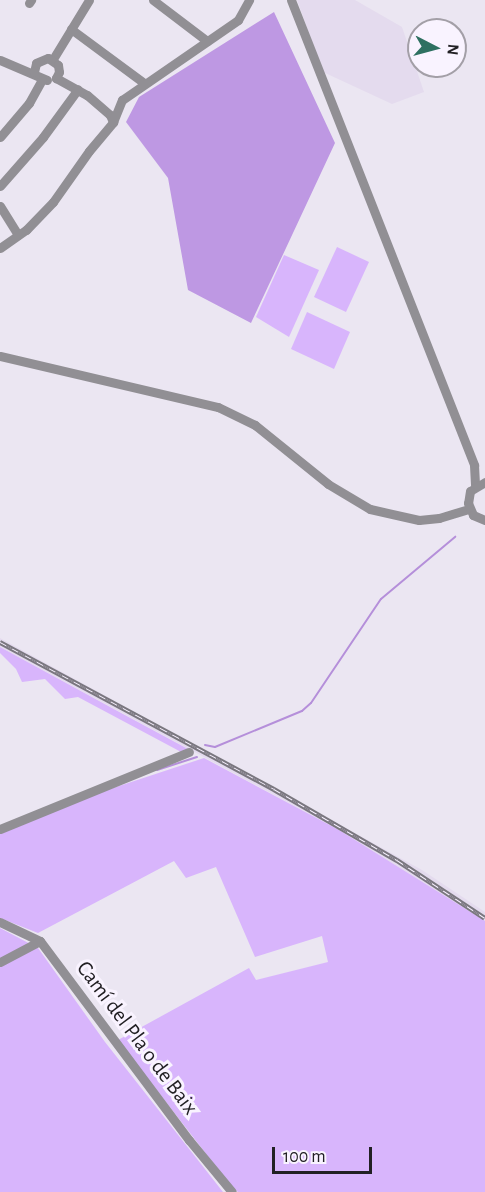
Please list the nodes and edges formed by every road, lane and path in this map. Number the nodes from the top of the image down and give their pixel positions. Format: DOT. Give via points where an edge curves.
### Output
graph roads {
  1 [pos="89,0"];
  2 [pos="153,0"];
  3 [pos="249,0"];
  4 [pos="291,0"];
  5 [pos="71,29"];
  6 [pos="207,41"];
  7 [pos="53,59"];
  8 [pos="0,60"];
  9 [pos="34,72"];
  10 [pos="56,78"];
  11 [pos="42,80"];
  12 [pos="144,83"];
  13 [pos="78,89"];
  14 [pos="105,111"];
  15 [pos="117,111"];
  16 [pos="113,122"];
  17 [pos="0,137"];
  18 [pos="0,186"];
  19 [pos="0,206"];
  20 [pos="18,235"];
  21 [pos="0,248"];
  22 [pos="0,356"];
  23 [pos="474,465"];
  24 [pos="485,477"];
  25 [pos="485,482"];
  26 [pos="474,486"];
  27 [pos="469,509"];
  28 [pos="485,520"];
  29 [pos="189,752"];
  30 [pos="0,829"];
  31 [pos="0,922"];
  32 [pos="40,941"];
  33 [pos="0,962"];
  34 [pos="232,1192"];
  1 -- 5 [label="street"];
  2 -- 6 [label="street"];
  3 -- 6 [label="street" via="238,20"];
  4 -- 23 [label="street"];
  5 -- 7 [label="street"];
  5 -- 12 [label="street"];
  6 -- 12 [label="street"];
  7 -- 9 [label="street" via="39,60"];
  7 -- 10 [label="street" via="59,68"];
  8 -- 9 [label="street"];
  9 -- 11 [label="street"];
  10 -- 11 [label="street"];
  10 -- 13 [label="street"];
  11 -- 17 [label="street" via="29,103"];
  12 -- 15 [label="street" via="122,100"];
  13 -- 14 [label="street"];
  13 -- 18 [label="street"];
  14 -- 15 [label="street"];
  14 -- 16 [label="street"];
  15 -- 16 [label="street"];
  16 -- 20 [label="street" via="53,202"];
  19 -- 20 [label="street"];
  20 -- 21 [label="street"];
  22 -- 27 [label="street" via="218,406 266,433 344,495 378,512 419,520"];
  23 -- 24 [label="street"];
  23 -- 26 [label="street"];
  25 -- 26 [label="street"];
  26 -- 27 [label="street" via="468,497"];
  27 -- 28 [label="street"];
  29 -- 30 [label="street"];
  31 -- 32 [label="street, Camí del Pla o de Baix"];
  32 -- 33 [label="street"];
  32 -- 34 [label="street, Camí del Pla o de Baix"];
}
